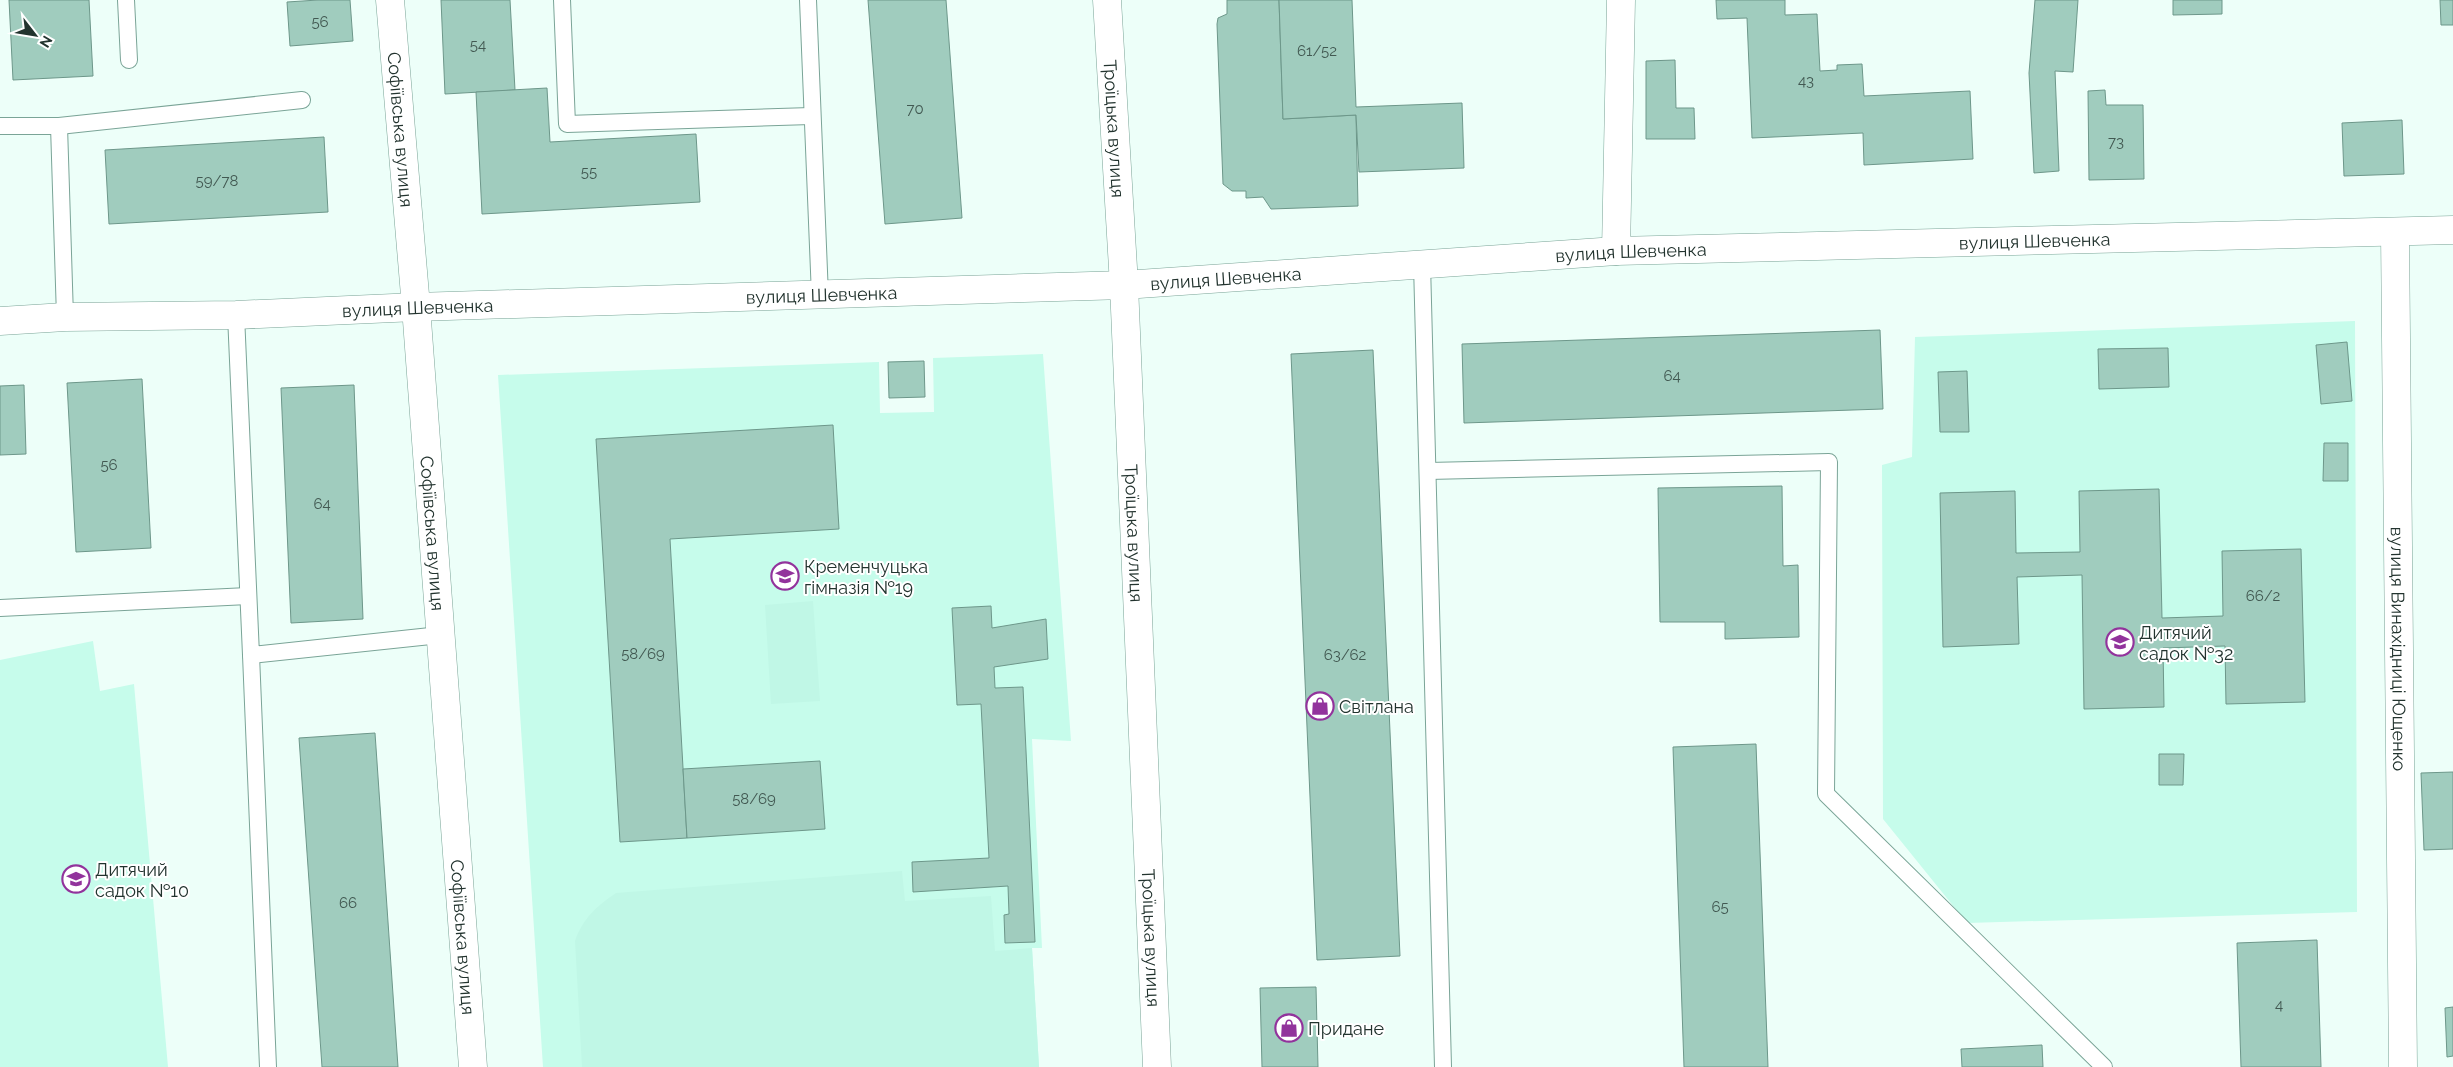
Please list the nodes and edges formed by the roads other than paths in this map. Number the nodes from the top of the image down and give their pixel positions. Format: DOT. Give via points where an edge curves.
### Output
graph roads {
  1 [pos="126,0"];
  2 [pos="390,0"];
  3 [pos="562,0"];
  4 [pos="808,0"];
  5 [pos="1106,0"];
  6 [pos="1621,0"];
  7 [pos="129,60"];
  8 [pos="302,100"];
  9 [pos="811,116"];
  10 [pos="0,126"];
  11 [pos="58,126"];
  12 [pos="2453,230"];
  13 [pos="2395,232"];
  14 [pos="1616,251"];
  15 [pos="1422,264"];
  16 [pos="1124,285"];
  17 [pos="820,296"];
  18 [pos="416,307"];
  19 [pos="236,316"];
  20 [pos="64,317"];
  21 [pos="0,321"];
  22 [pos="1428,471"];
  23 [pos="248,596"];
  24 [pos="0,608"];
  25 [pos="440,635"];
  26 [pos="251,655"];
  27 [pos="268,1067"];
  28 [pos="473,1067"];
  29 [pos="1157,1067"];
  30 [pos="1443,1067"];
  31 [pos="2104,1067"];
  32 [pos="2404,1067"];
  1 -- 7 [label="lane"];
  2 -- 18 [label="street, Софіївська вулиця"];
  3 -- 9 [label="lane" via="567,124"];
  4 -- 9 [label="lane"];
  5 -- 16 [label="street, Троїцька вулиця"];
  6 -- 14 [label="street"];
  8 -- 11 [label="lane"];
  9 -- 17 [label="lane"];
  10 -- 11 [label="lane"];
  11 -- 20 [label="lane"];
  12 -- 13 [label="street, вулиця Шевченка"];
  13 -- 14 [label="street, вулиця Шевченка"];
  13 -- 32 [label="street, вулиця Винахідниці Ющенко"];
  14 -- 15 [label="street, вулиця Шевченка"];
  15 -- 16 [label="street, вулиця Шевченка"];
  15 -- 22 [label="lane"];
  16 -- 17 [label="street, вулиця Шевченка"];
  16 -- 29 [label="street, Троїцька вулиця"];
  17 -- 18 [label="street, вулиця Шевченка"];
  18 -- 19 [label="street, вулиця Шевченка"];
  18 -- 25 [label="street, Софіївська вулиця"];
  19 -- 20 [label="street, вулиця Шевченка"];
  19 -- 23 [label="lane"];
  20 -- 21 [label="street, вулиця Шевченка"];
  22 -- 30 [label="lane"];
  22 -- 31 [label="lane" via="1828,462 1826,794"];
  23 -- 24 [label="lane"];
  23 -- 26 [label="lane"];
  25 -- 26 [label="lane"];
  25 -- 28 [label="street, Софіївська вулиця"];
  26 -- 27 [label="lane"];
}
